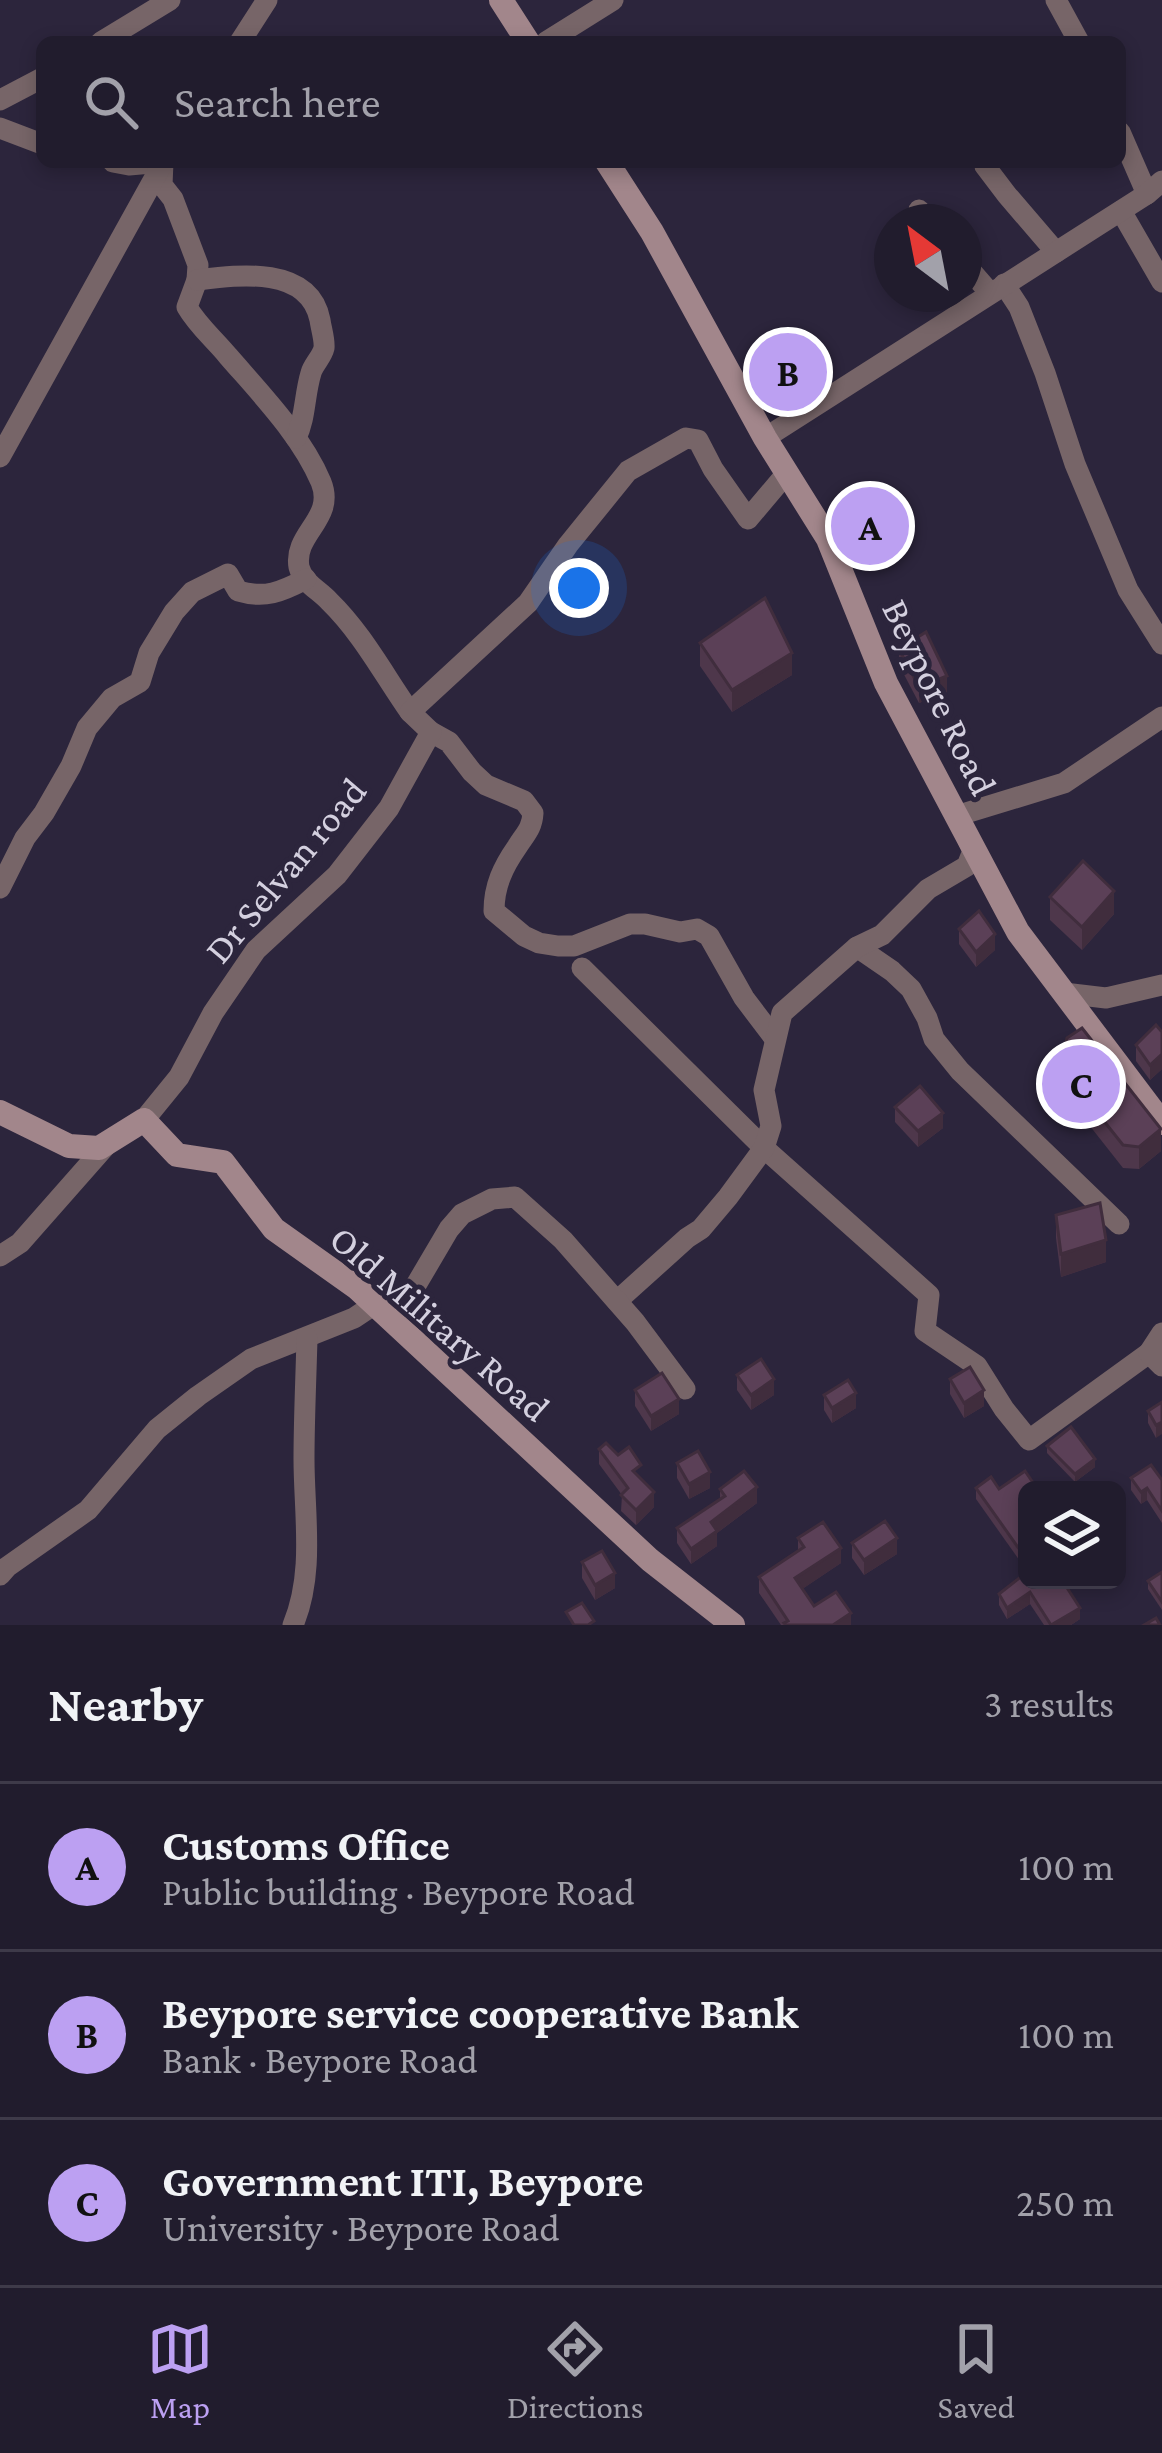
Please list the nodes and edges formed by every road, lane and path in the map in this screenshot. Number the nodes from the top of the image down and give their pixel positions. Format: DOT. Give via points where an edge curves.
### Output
graph roads {
  1 [pos="170,0"];
  2 [pos="267,0"];
  3 [pos="501,0"];
  4 [pos="613,0"];
  5 [pos="1055,0"];
  6 [pos="111,36"];
  7 [pos="244,36"];
  8 [pos="524,36"];
  9 [pos="556,36"];
  10 [pos="1076,36"];
  11 [pos="36,81"];
  12 [pos="0,100"];
  13 [pos="0,128"];
  14 [pos="36,142"];
  15 [pos="1126,142"];
  16 [pos="160,168"];
  17 [pos="163,168"];
  18 [pos="611,168"];
  19 [pos="987,168"];
  20 [pos="1155,188"];
  21 [pos="1121,211"];
  22 [pos="1056,252"];
  23 [pos="982,277"];
  24 [pos="197,280"];
  25 [pos="1162,282"];
  26 [pos="997,289"];
  27 [pos="296,438"];
  28 [pos="765,438"];
  29 [pos="0,457"];
  30 [pos="786,474"];
  31 [pos="305,579"];
  32 [pos="1162,644"];
  33 [pos="410,712"];
  34 [pos="1162,717"];
  35 [pos="430,732"];
  36 [pos="958,820"];
  37 [pos="0,888"];
  38 [pos="857,947"];
  39 [pos="581,968"];
  40 [pos="1162,985"];
  41 [pos="1064,993"];
  42 [pos="775,1039"];
  43 [pos="0,1112"];
  44 [pos="144,1120"];
  45 [pos="1162,1123"];
  46 [pos="104,1145"];
  47 [pos="764,1148"];
  48 [pos="1119,1224"];
  49 [pos="0,1256"];
  50 [pos="617,1301"];
  51 [pos="383,1311"];
  52 [pos="1162,1333"];
  53 [pos="308,1338"];
  54 [pos="1155,1359"];
  55 [pos="685,1389"];
  56 [pos="0,1576"];
  57 [pos="292,1625"];
  58 [pos="733,1625"];
  1 -- 6 [label="street"];
  2 -- 7 [label="street"];
  3 -- 8 [label="main road"];
  4 -- 9 [label="street"];
  5 -- 10 [label="street"];
  11 -- 12 [label="street"];
  13 -- 14 [label="street"];
  15 -- 20 [label="street"];
  16 -- 29 [label="street"];
  17 -- 24 [label="street" via="162,185 199,265"];
  18 -- 28 [label="main road, Beypore Road"];
  19 -- 22 [label="street"];
  20 -- 21 [label="street"];
  21 -- 22 [label="street"];
  21 -- 25 [label="street"];
  22 -- 26 [label="street"];
  23 -- 26 [label="street"];
  24 -- 27 [label="street" via="188,307 196,323"];
  24 -- 27 [label="street" via="280,278 318,311 324,346"];
  26 -- 28 [label="street"];
  26 -- 32 [label="street" via="1019,308 1128,590"];
  27 -- 31 [label="street" via="323,485 320,519 301,547"];
  28 -- 30 [label="main road, Beypore Road"];
  30 -- 33 [label="street" via="748,519 698,440 686,438 628,471 529,603"];
  30 -- 36 [label="main road, Beypore Road" via="828,539 886,683"];
  31 -- 33 [label="street" via="365,644"];
  31 -- 37 [label="street" via="256,596 238,591 228,574 192,592 149,653 140,682 112,698 87,728"];
  33 -- 35 [label="street"];
  34 -- 36 [label="street" via="1064,783"];
  35 -- 42 [label="street" via="486,785 533,813 532,828 504,867 494,910 524,936 558,946 630,924 697,929"];
  35 -- 44 [label="street, Dr Selvan road" via="389,808 337,875 256,950"];
  36 -- 38 [label="street" via="973,851 967,866"];
  36 -- 41 [label="main road, Beypore Road" via="1018,932"];
  38 -- 42 [label="street" via="782,1013"];
  38 -- 48 [label="street" via="911,988 934,1039 960,1071"];
  39 -- 47 [label="street"];
  40 -- 41 [label="street" via="1106,998"];
  41 -- 45 [label="main road, Beypore Road"];
  42 -- 47 [label="street"];
  43 -- 46 [label="main road" via="69,1145"];
  44 -- 46 [label="main road"];
  44 -- 51 [label="main road, Old Military Road" via="177,1155 223,1162 274,1229"];
  46 -- 49 [label="street"];
  47 -- 50 [label="street" via="701,1229"];
  47 -- 54 [label="street" via="929,1295 925,1330 977,1366 1029,1440"];
  50 -- 51 [label="street" via="515,1197 462,1214 406,1302"];
  50 -- 55 [label="street"];
  51 -- 53 [label="street"];
  51 -- 58 [label="main road, Old Military Road" via="650,1560"];
  52 -- 54 [label="street"];
  53 -- 56 [label="street" via="250,1359 198,1396 88,1510"];
  53 -- 57 [label="street" via="307,1570"];
}
